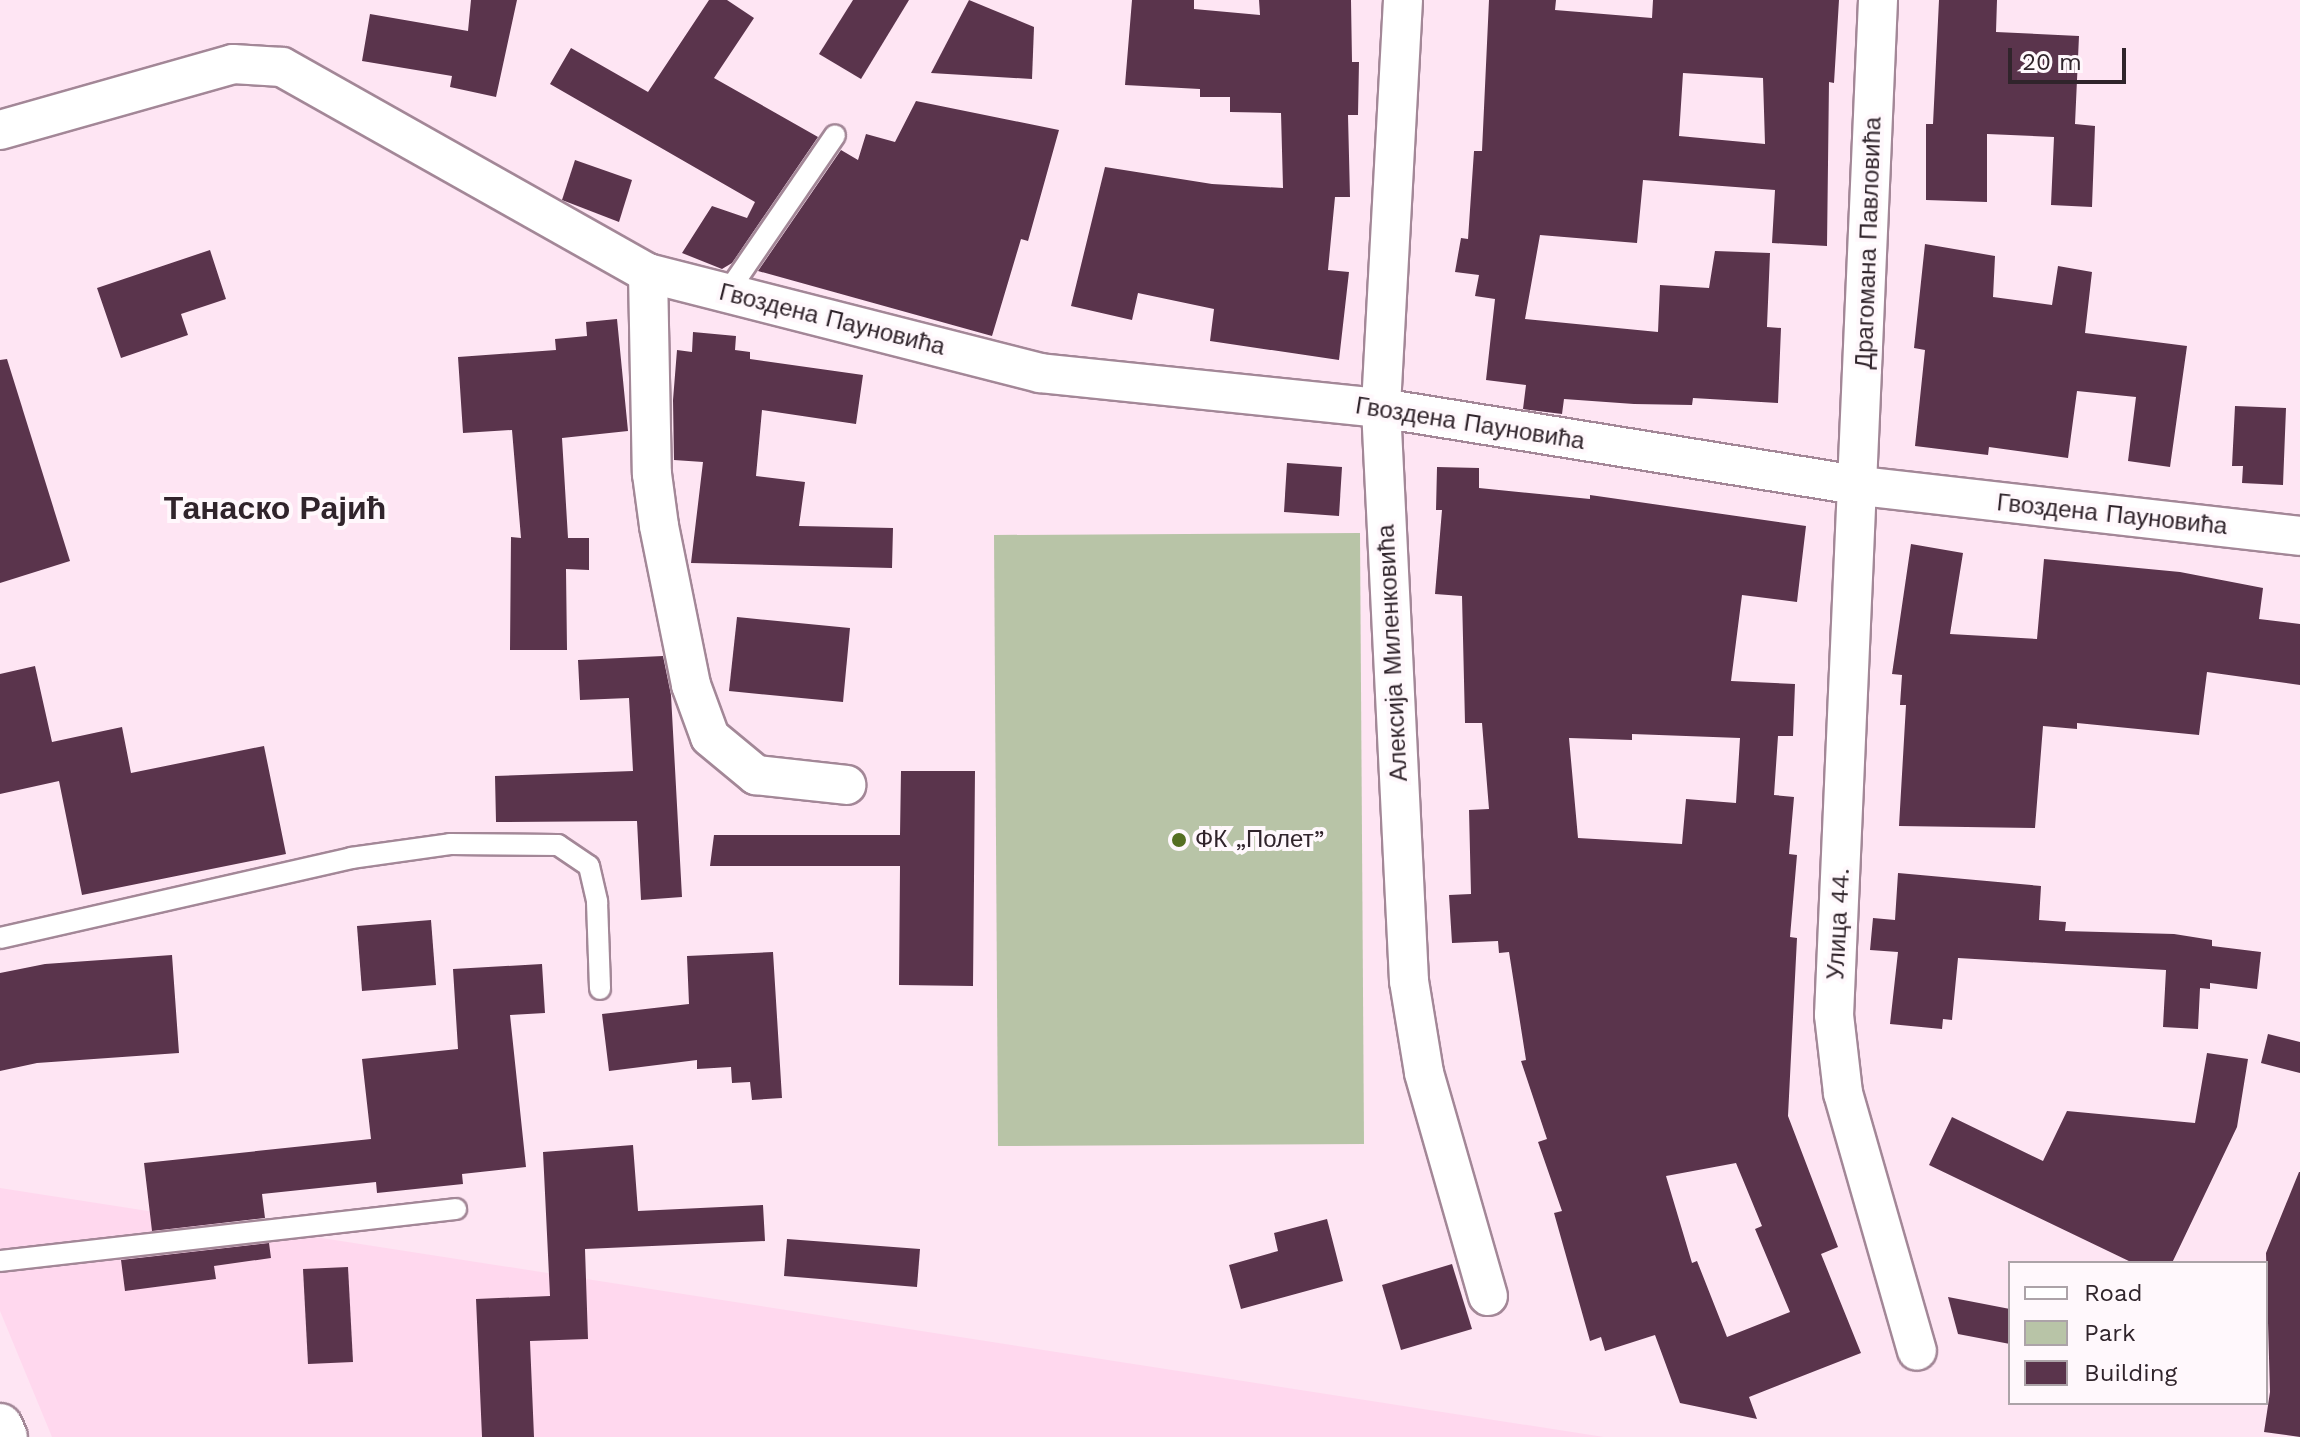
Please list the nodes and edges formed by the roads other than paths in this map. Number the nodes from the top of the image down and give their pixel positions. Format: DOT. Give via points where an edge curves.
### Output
graph roads {
  1 [pos="1403,0"];
  2 [pos="1878,0"];
  3 [pos="0,130"];
  4 [pos="835,135"];
  5 [pos="648,273"];
  6 [pos="727,293"];
  7 [pos="1381,408"];
  8 [pos="1861,486"];
  9 [pos="2300,536"];
  10 [pos="846,785"];
  11 [pos="0,938"];
  12 [pos="600,989"];
  13 [pos="456,1209"];
  14 [pos="0,1261"];
  15 [pos="1488,1296"];
  16 [pos="1917,1351"];
  17 [pos="0,1426"];
  18 [pos="5,1437"];
  1 -- 7 [label="street, Алексија Миленковића"];
  2 -- 8 [label="street, Драгомана Павловића"];
  3 -- 5 [label="street, Гвоздена Пауновића" via="233,64 282,67"];
  4 -- 6 [label="lane"];
  5 -- 6 [label="street, Гвоздена Пауновића"];
  5 -- 10 [label="street" via="657,513 691,685 710,737 756,775"];
  6 -- 7 [label="street, Гвоздена Пауновића" via="1040,373"];
  7 -- 8 [label="street, Гвоздена Пауновића"];
  7 -- 15 [label="street, Алексија Миленковића" via="1409,981 1424,1073"];
  8 -- 9 [label="street, Гвоздена Пауновића"];
  8 -- 16 [label="street, Улица 44." via="1834,1015 1843,1093"];
  11 -- 12 [label="lane" via="351,858 450,844 558,845 589,866 597,902"];
  13 -- 14 [label="lane"];
  17 -- 18 [label="main road"];
}
